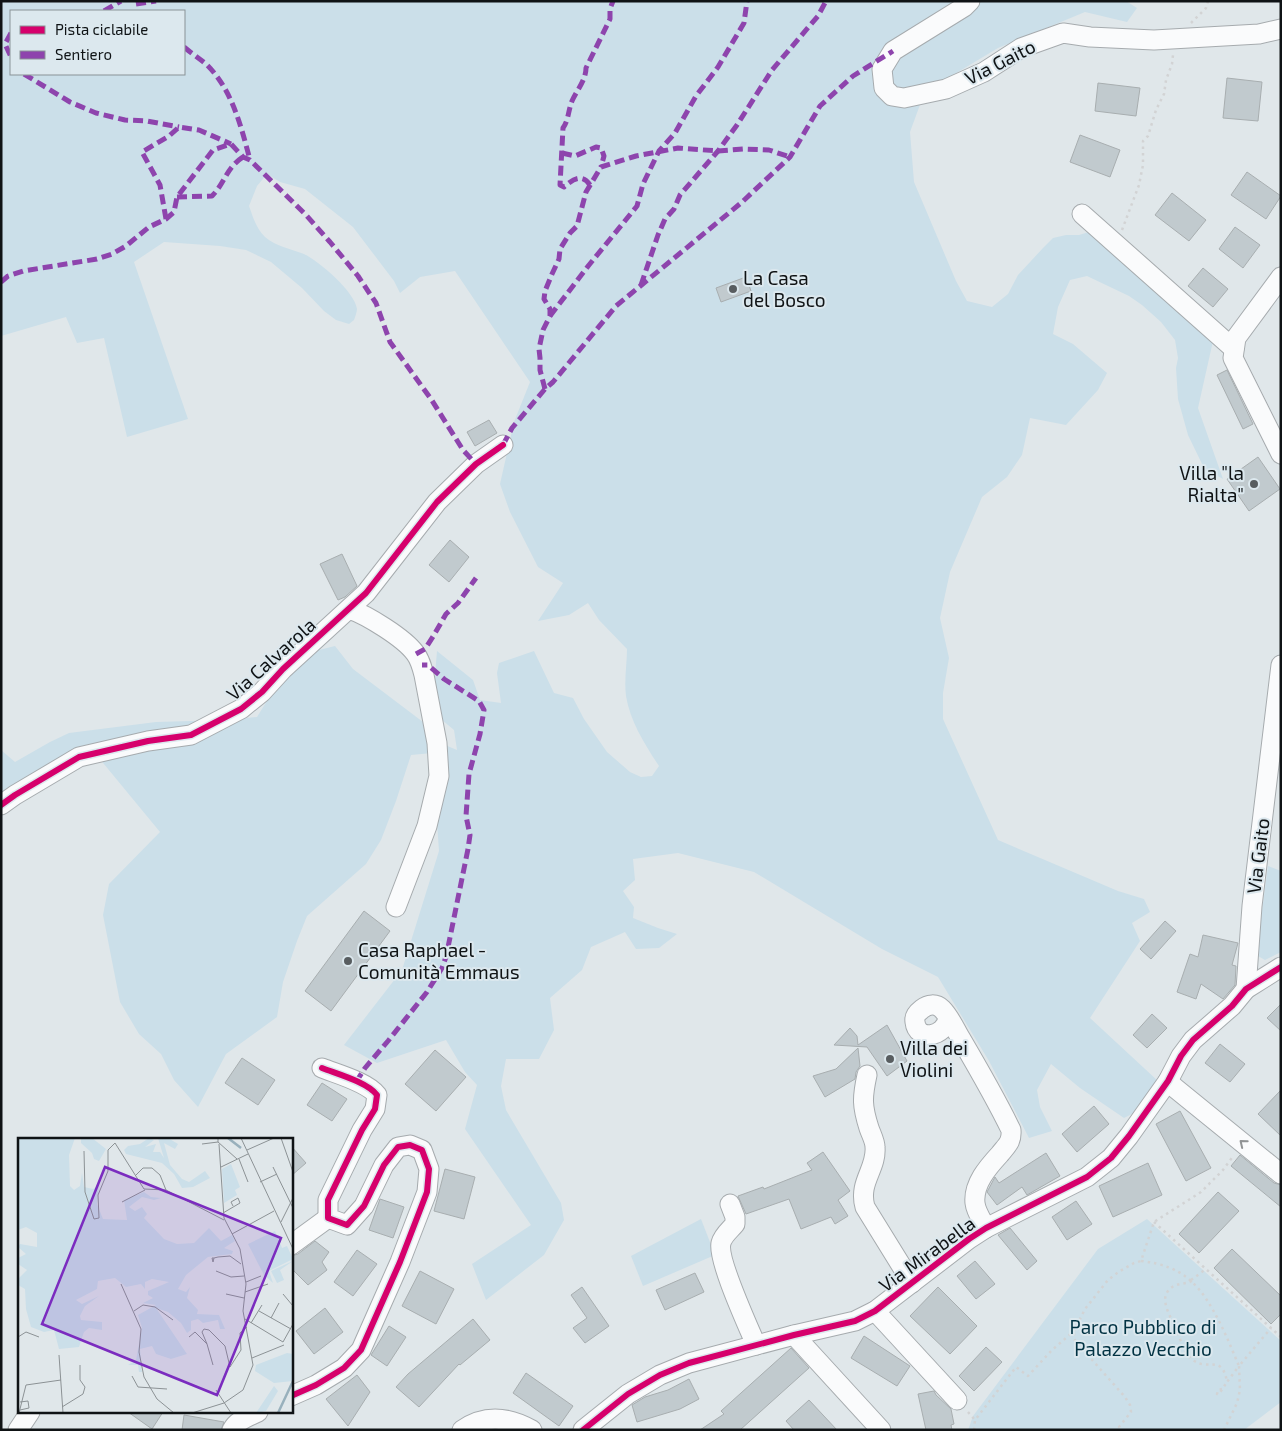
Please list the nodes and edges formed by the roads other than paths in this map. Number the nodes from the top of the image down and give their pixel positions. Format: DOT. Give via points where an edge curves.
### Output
graph roads {
  1 [pos="970,1"];
  2 [pos="1281,29"];
  3 [pos="1082,214"];
  4 [pos="1281,277"];
  5 [pos="1234,348"];
  6 [pos="503,445"];
  7 [pos="1281,454"];
  8 [pos="349,609"];
  9 [pos="1281,664"];
  10 [pos="1,805"];
  11 [pos="396,907"];
  12 [pos="1281,967"];
  13 [pos="1246,988"];
  14 [pos="948,1018"];
  15 [pos="322,1068"];
  16 [pos="867,1075"];
  17 [pos="1168,1081"];
  18 [pos="1281,1174"];
  19 [pos="730,1204"];
  20 [pos="328,1218"];
  21 [pos="986,1228"];
  22 [pos="292,1244"];
  23 [pos="912,1283"];
  24 [pos="874,1310"];
  25 [pos="794,1335"];
  26 [pos="756,1345"];
  27 [pos="292,1396"];
  28 [pos="957,1400"];
  29 [pos="611,1407"];
  30 [pos="29,1414"];
  31 [pos="254,1414"];
  32 [pos="18,1430"];
  33 [pos="232,1430"];
  34 [pos="462,1430"];
  35 [pos="532,1430"];
  36 [pos="583,1430"];
  37 [pos="606,1430"];
  38 [pos="881,1430"];
  1 -- 2 [label="street, Via Gaito" via="894,51 882,69 884,88 892,96 904,98 946,90 984,72 1021,48 1063,33 1154,40 1259,34"];
  3 -- 5 [label="street"];
  4 -- 5 [label="street" via="1236,338"];
  5 -- 7 [label="street" via="1233,358"];
  6 -- 8 [label="street, Via Calvarola" via="476,464 438,502 366,593"];
  8 -- 10 [label="street, Via Calvarola" via="241,710 191,735 79,757"];
  8 -- 11 [label="street" via="378,624 416,654 423,670 436,743 439,776 433,803 420,847"];
  9 -- 13 [label="street, Via Gaito" via="1252,906"];
  12 -- 13 [label="street"];
  13 -- 17 [label="street, Via Mirabella" via="1232,1006 1193,1040"];
  14 -- 21 [label="street" via="1011,1130 1007,1145 989,1166 977,1188 975,1201"];
  15 -- 20 [label="street" via="373,1090 376,1095 375,1109 328,1200"];
  16 -- 23 [label="street" via="862,1100 875,1146 862,1197"];
  18 -- 17 [label="street, one-way"];
  17 -- 21 [label="street, Via Mirabella" via="1111,1158 1087,1177"];
  19 -- 26 [label="street" via="735,1224 722,1237 720,1251"];
  20 -- 22 [label="street"];
  20 -- 27 [label="street" via="347,1225 364,1206 384,1165 398,1147 410,1145 422,1150 429,1169 427,1192 361,1350 344,1368"];
  21 -- 23 [label="street, Via Mirabella"];
  23 -- 24 [label="street, Via Mirabella"];
  24 -- 25 [label="street, Via Mirabella" via="855,1321"];
  24 -- 28 [label="street, Via Mirabella"];
  25 -- 26 [label="street, Via Mirabella"];
  25 -- 38 [label="street"];
  26 -- 29 [label="street, Via Mirabella" via="689,1362 660,1375"];
  29 -- 36 [label="street, Via Mirabella"];
  29 -- 37 [label="street"];
  30 -- 32 [label="street"];
  31 -- 33 [label="street" via="240,1421"];
  34 -- 35 [label="street" via="480,1420 497,1419"];
}
